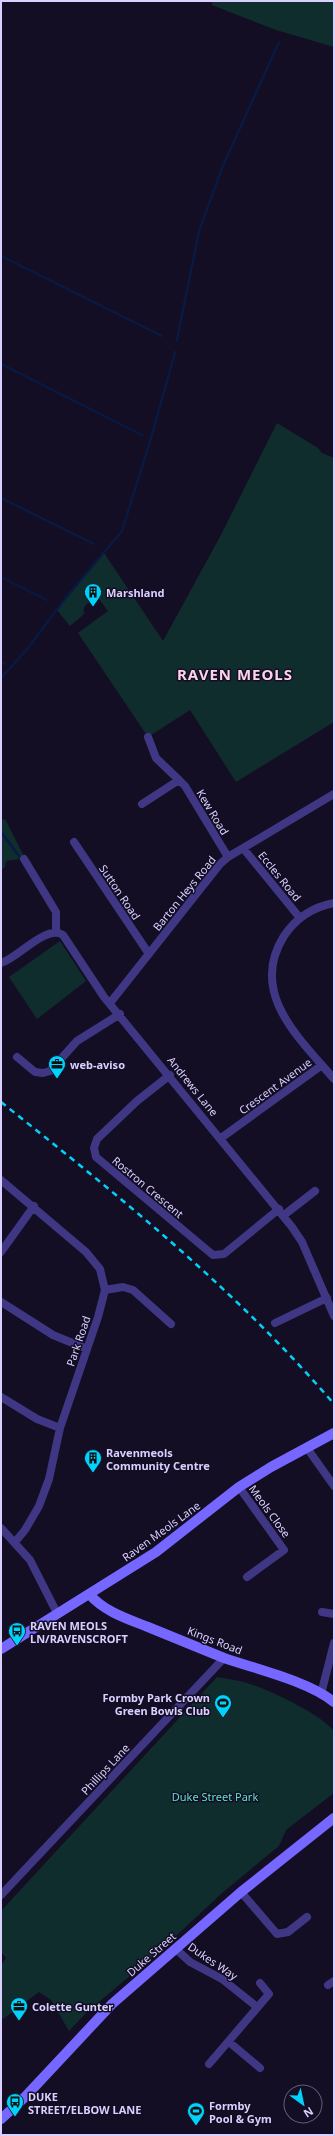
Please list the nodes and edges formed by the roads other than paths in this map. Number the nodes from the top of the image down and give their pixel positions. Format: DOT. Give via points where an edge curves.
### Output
graph roads {
  1 [pos="148,738"];
  2 [pos="178,780"];
  3 [pos="334,794"];
  4 [pos="142,804"];
  5 [pos="74,842"];
  6 [pos="244,848"];
  7 [pos="228,858"];
  8 [pos="24,859"];
  9 [pos="334,903"];
  10 [pos="300,918"];
  11 [pos="56,932"];
  12 [pos="149,954"];
  13 [pos="1,963"];
  14 [pos="110,1003"];
  15 [pos="120,1014"];
  16 [pos="17,1057"];
  17 [pos="322,1065"];
  18 [pos="170,1075"];
  19 [pos="334,1079"];
  20 [pos="221,1138"];
  21 [pos="1,1180"];
  22 [pos="315,1191"];
  23 [pos="34,1206"];
  24 [pos="281,1212"];
  25 [pos="1,1252"];
  26 [pos="105,1290"];
  27 [pos="327,1298"];
  28 [pos="1,1302"];
  29 [pos="334,1316"];
  30 [pos="275,1323"];
  31 [pos="171,1324"];
  32 [pos="87,1349"];
  33 [pos="1,1397"];
  34 [pos="60,1428"];
  35 [pos="334,1433"];
  36 [pos="307,1448"];
  37 [pos="334,1486"];
  38 [pos="239,1487"];
  39 [pos="1,1528"];
  40 [pos="15,1542"];
  41 [pos="247,1577"];
  42 [pos="90,1595"];
  43 [pos="322,1612"];
  44 [pos="57,1613"];
  45 [pos="334,1614"];
  46 [pos="334,1643"];
  47 [pos="1,1649"];
  48 [pos="224,1658"];
  49 [pos="321,1694"];
  50 [pos="334,1702"];
  51 [pos="333,1818"];
  52 [pos="241,1892"];
  53 [pos="1,1895"];
  54 [pos="307,1918"];
  55 [pos="176,1949"];
  56 [pos="260,1983"];
  57 [pos="257,2007"];
  58 [pos="229,2042"];
  59 [pos="209,2064"];
  60 [pos="260,2068"];
  61 [pos="1,2119"];
  1 -- 2 [label="street, Kew Road" via="156,758"];
  2 -- 4 [label="street"];
  2 -- 7 [label="street, Kew Road" via="185,786"];
  3 -- 6 [label="street, Barton Heys Road"];
  5 -- 12 [label="street, Sutton Road"];
  6 -- 7 [label="street, Barton Heys Road"];
  6 -- 10 [label="street, Eccles Road"];
  7 -- 12 [label="street, Barton Heys Road" via="213,871"];
  8 -- 11 [label="street" via="56,912"];
  9 -- 10 [label="street" via="317,908"];
  10 -- 17 [label="street" via="287,932 278,949 273,967 273,986 277,1005 283,1016"];
  11 -- 13 [label="street" via="46,934"];
  11 -- 14 [label="street, Andrews Lane" via="63,935"];
  12 -- 14 [label="street, Barton Heys Road"];
  14 -- 15 [label="street, Andrews Lane"];
  15 -- 16 [label="street" via="77,1041 50,1071 35,1072"];
  15 -- 18 [label="street, Andrews Lane"];
  17 -- 19 [label="street"];
  17 -- 20 [label="street, Crescent Avenue"];
  18 -- 20 [label="street, Andrews Lane"];
  18 -- 24 [label="street, Rostron Crescent" via="137,1101 97,1139 94,1148 96,1157 213,1255 227,1252"];
  20 -- 24 [label="street, Andrews Lane"];
  21 -- 23 [label="street"];
  22 -- 24 [label="street"];
  23 -- 25 [label="street"];
  23 -- 26 [label="street" via="86,1252 100,1269"];
  24 -- 27 [label="street, Andrews Lane" via="302,1242"];
  26 -- 31 [label="street" via="123,1287 133,1290"];
  26 -- 32 [label="street, Park Road"];
  27 -- 29 [label="street, Andrews Lane"];
  27 -- 30 [label="street"];
  28 -- 32 [label="street" via="53,1334"];
  32 -- 34 [label="street, Park Road"];
  33 -- 34 [label="street" via="37,1419"];
  34 -- 40 [label="street, Park Road" via="49,1479 39,1506"];
  35 -- 36 [label="street, Raven Meols Lane"];
  36 -- 37 [label="street"];
  36 -- 38 [label="street, Raven Meols Lane"];
  38 -- 41 [label="street, Meols Close" via="284,1550"];
  38 -- 42 [label="street, Raven Meols Lane" via="156,1552"];
  39 -- 40 [label="street"];
  40 -- 44 [label="street" via="30,1560"];
  42 -- 44 [label="street, Raven Meols Lane"];
  42 -- 48 [label="street, Kings Road" via="104,1607"];
  43 -- 45 [label="street"];
  44 -- 47 [label="street, Raven Meols Lane"];
  46 -- 49 [label="street"];
  48 -- 49 [label="street, Kings Road" via="273,1674"];
  48 -- 53 [label="street, Phillips Lane"];
  49 -- 50 [label="street, Kings Road"];
  51 -- 52 [label="street, Duke Street"];
  52 -- 54 [label="street" via="277,1934 288,1932"];
  52 -- 55 [label="street, Duke Street"];
  55 -- 57 [label="street, Dukes Way" via="190,1962 222,1978"];
  55 -- 61 [label="street, Duke Street" via="112,2004 26,2097"];
  56 -- 57 [label="street" via="269,1994"];
  57 -- 58 [label="street"];
  58 -- 59 [label="street"];
  58 -- 60 [label="street"];
}
